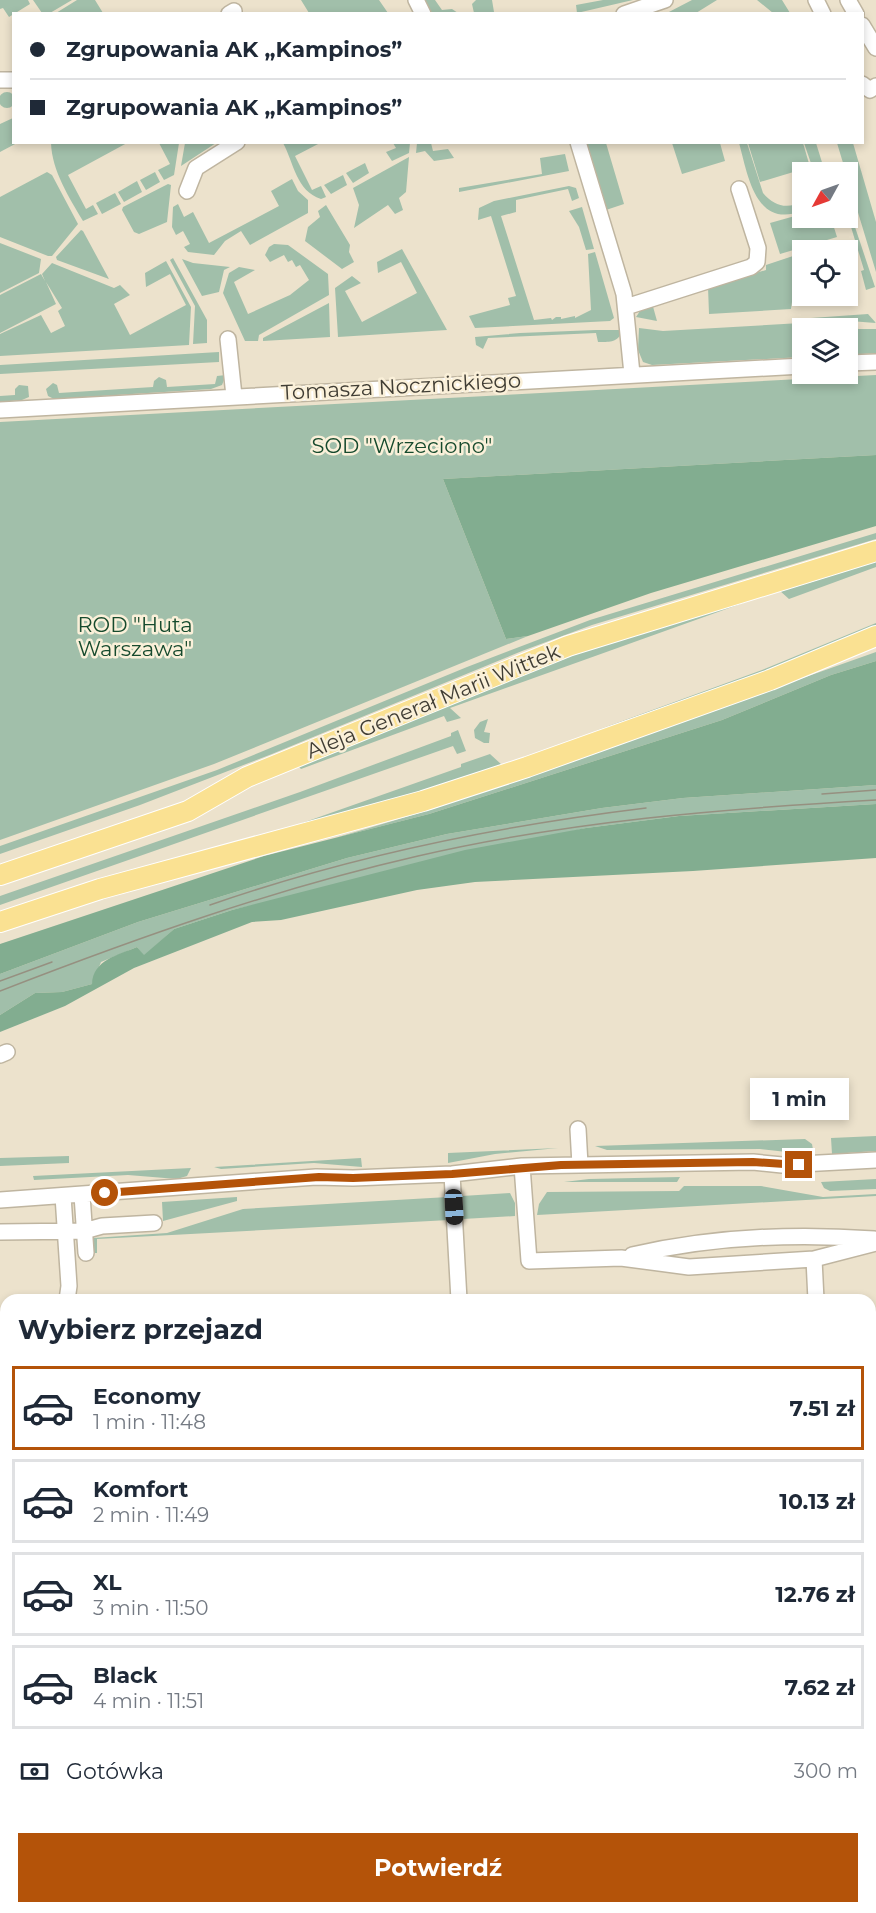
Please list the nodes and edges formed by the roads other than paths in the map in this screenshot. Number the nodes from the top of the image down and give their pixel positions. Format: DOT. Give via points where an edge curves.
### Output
graph roads {
  1 [pos="665,0"];
  2 [pos="630,12"];
  3 [pos="864,28"];
  4 [pos="876,48"];
  5 [pos="234,144"];
  6 [pos="579,144"];
  7 [pos="739,189"];
  8 [pos="187,191"];
  9 [pos="626,307"];
  10 [pos="228,339"];
  11 [pos="876,362"];
  12 [pos="858,363"];
  13 [pos="792,366"];
  14 [pos="632,374"];
  15 [pos="234,396"];
  16 [pos="0,410"];
  17 [pos="876,551"];
  18 [pos="876,636"];
  19 [pos="0,875"];
  20 [pos="0,922"];
  21 [pos="579,1129"];
  22 [pos="876,1160"];
  23 [pos="580,1165"];
  24 [pos="522,1166"];
  25 [pos="452,1174"];
  26 [pos="82,1195"];
  27 [pos="63,1196"];
  28 [pos="0,1200"];
  29 [pos="154,1223"];
  30 [pos="65,1231"];
  31 [pos="84,1231"];
  32 [pos="0,1232"];
  33 [pos="876,1241"];
  34 [pos="86,1253"];
  35 [pos="621,1258"];
  36 [pos="814,1258"];
  37 [pos="68,1294"];
  38 [pos="459,1294"];
  39 [pos="816,1294"];
  1 -- 2 [label="street"];
  3 -- 4 [label="street"];
  5 -- 8 [label="street" via="196,168"];
  6 -- 9 [label="street"];
  7 -- 9 [label="street" via="758,248 758,262"];
  9 -- 14 [label="street"];
  10 -- 15 [label="street"];
  11 -- 12 [label="street"];
  13 -- 14 [label="street, Tomasza Nocznickiego"];
  14 -- 15 [label="street, Tomasza Nocznickiego" via="443,391"];
  15 -- 16 [label="street, Tomasza Nocznickiego"];
  17 -- 19 [label="main road, Aleja Generał Marii Wittek" via="568,646 247,777 188,811"];
  18 -- 20 [label="main road" via="770,680 506,774 423,801 100,889"];
  21 -- 23 [label="street"];
  22 -- 23 [label="street" via="782,1165"];
  23 -- 24 [label="street"];
  24 -- 25 [label="street"];
  24 -- 35 [label="street" via="529,1261"];
  25 -- 26 [label="street" via="319,1177"];
  25 -- 38 [label="street"];
  26 -- 27 [label="street"];
  26 -- 31 [label="street"];
  27 -- 28 [label="street"];
  27 -- 30 [label="street"];
  29 -- 31 [label="street"];
  30 -- 31 [label="street"];
  30 -- 32 [label="street"];
  30 -- 37 [label="street"];
  31 -- 34 [label="street"];
  33 -- 35 [label="street" via="812,1235 685,1243"];
  33 -- 36 [label="street"];
  35 -- 36 [label="street" via="689,1267"];
  36 -- 39 [label="street"];
}
